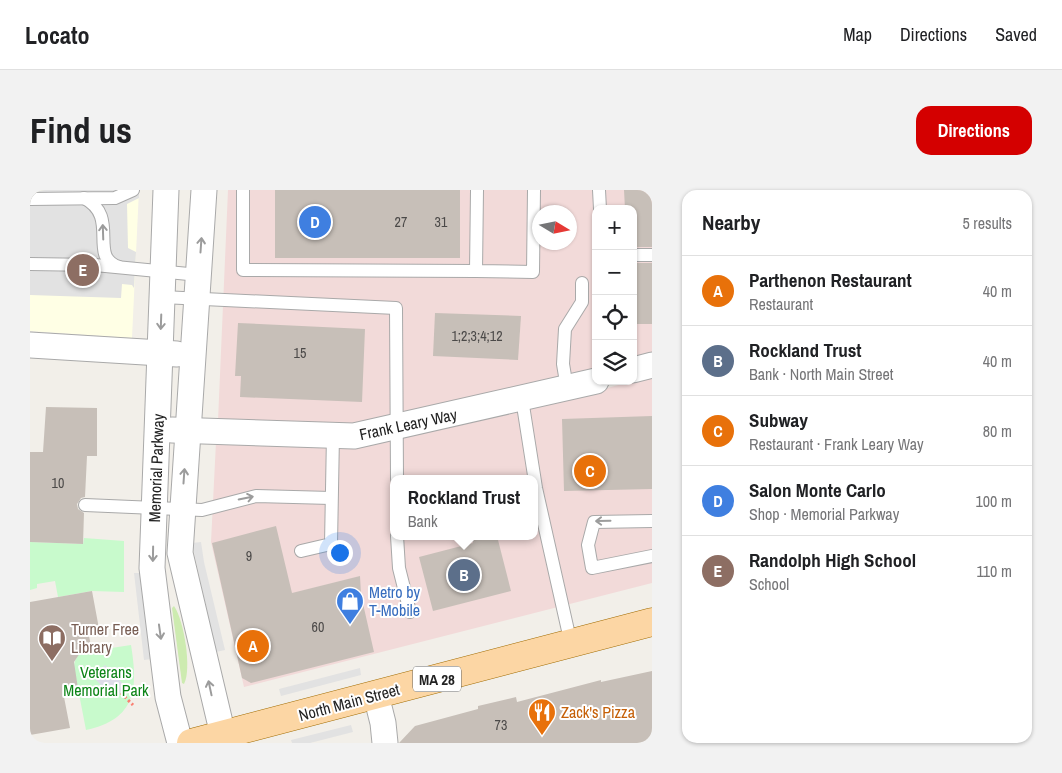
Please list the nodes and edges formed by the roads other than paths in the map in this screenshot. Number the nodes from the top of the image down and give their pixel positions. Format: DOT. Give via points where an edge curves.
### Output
graph roads {
  1 [pos="133,190"];
  2 [pos="166,190"];
  3 [pos="204,190"];
  4 [pos="243,190"];
  5 [pos="477,190"];
  6 [pos="534,190"];
  7 [pos="599,190"];
  8 [pos="84,198"];
  9 [pos="30,199"];
  10 [pos="600,205"];
  11 [pos="637,255"];
  12 [pos="652,255"];
  13 [pos="30,264"];
  14 [pos="119,267"];
  15 [pos="476,271"];
  16 [pos="582,283"];
  17 [pos="162,285"];
  18 [pos="198,287"];
  19 [pos="30,345"];
  20 [pos="160,353"];
  21 [pos="193,355"];
  22 [pos="652,365"];
  23 [pos="637,369"];
  24 [pos="592,382"];
  25 [pos="567,388"];
  26 [pos="522,398"];
  27 [pos="398,427"];
  28 [pos="157,429"];
  29 [pos="188,430"];
  30 [pos="333,435"];
  31 [pos="397,475"];
  32 [pos="533,475"];
  33 [pos="331,498"];
  34 [pos="538,502"];
  35 [pos="85,505"];
  36 [pos="154,508"];
  37 [pos="182,509"];
  38 [pos="652,521"];
  39 [pos="397,540"];
  40 [pos="301,551"];
  41 [pos="652,556"];
  42 [pos="410,612"];
  43 [pos="652,622"];
  44 [pos="571,644"];
  45 [pos="376,694"];
  46 [pos="223,735"];
  47 [pos="180,743"];
  48 [pos="191,743"];
  49 [pos="385,743"];
  1 -- 8 [label="lane" via="116,198"];
  2 -- 17 [label="street, Memorial Parkway"];
  18 -- 3 [label="street, Memorial Parkway, one-way"];
  4 -- 15 [label="lane" via="242,270"];
  5 -- 15 [label="lane"];
  6 -- 15 [label="lane" via="533,272"];
  7 -- 10 [label="lane"];
  8 -- 9 [label="lane"];
  14 -- 8 [label="lane, one-way" via="106,256 100,211"];
  11 -- 12 [label="lane"];
  13 -- 14 [label="lane"];
  14 -- 17 [label="lane"];
  16 -- 25 [label="lane" via="582,302 564,329 563,364"];
  17 -- 18 [label="lane"];
  17 -- 18 [label="lane"];
  17 -- 20 [label="street, Memorial Parkway, one-way"];
  18 -- 21 [label="street, Memorial Parkway"];
  18 -- 27 [label="lane" via="396,308"];
  19 -- 20 [label="street"];
  20 -- 21 [label="street"];
  20 -- 28 [label="street, Memorial Parkway"];
  21 -- 29 [label="street, Memorial Parkway"];
  22 -- 23 [label="street"];
  24 -- 25 [label="street, Frank Leary Way"];
  25 -- 26 [label="street, Frank Leary Way"];
  26 -- 27 [label="street, Frank Leary Way"];
  26 -- 32 [label="lane"];
  27 -- 30 [label="street, Frank Leary Way" via="354,436"];
  27 -- 31 [label="lane"];
  28 -- 29 [label="street, Frank Leary Way"];
  28 -- 36 [label="street, Memorial Parkway"];
  29 -- 30 [label="street, Frank Leary Way"];
  37 -- 29 [label="street, Memorial Parkway, one-way"];
  30 -- 33 [label="lane"];
  37 -- 33 [label="lane, one-way" via="208,510 225,502 256,496"];
  33 -- 40 [label="lane" via="331,544"];
  34 -- 44 [label="lane"];
  35 -- 36 [label="lane"];
  36 -- 37 [label="lane"];
  36 -- 47 [label="street, Memorial Parkway, one-way" via="153,584 169,702"];
  46 -- 37 [label="street, Memorial Parkway, one-way" via="180,560"];
  38 -- 41 [label="lane, one-way" via="594,522 588,545 592,568"];
  39 -- 42 [label="lane" via="398,563"];
  43 -- 44 [label="main road, North Main Street / MA 28"];
  44 -- 45 [label="main road, North Main Street / MA 28"];
  45 -- 46 [label="main road, North Main Street / MA 28"];
  45 -- 49 [label="street"];
  46 -- 48 [label="main road, North Main Street / MA 28"];
}
